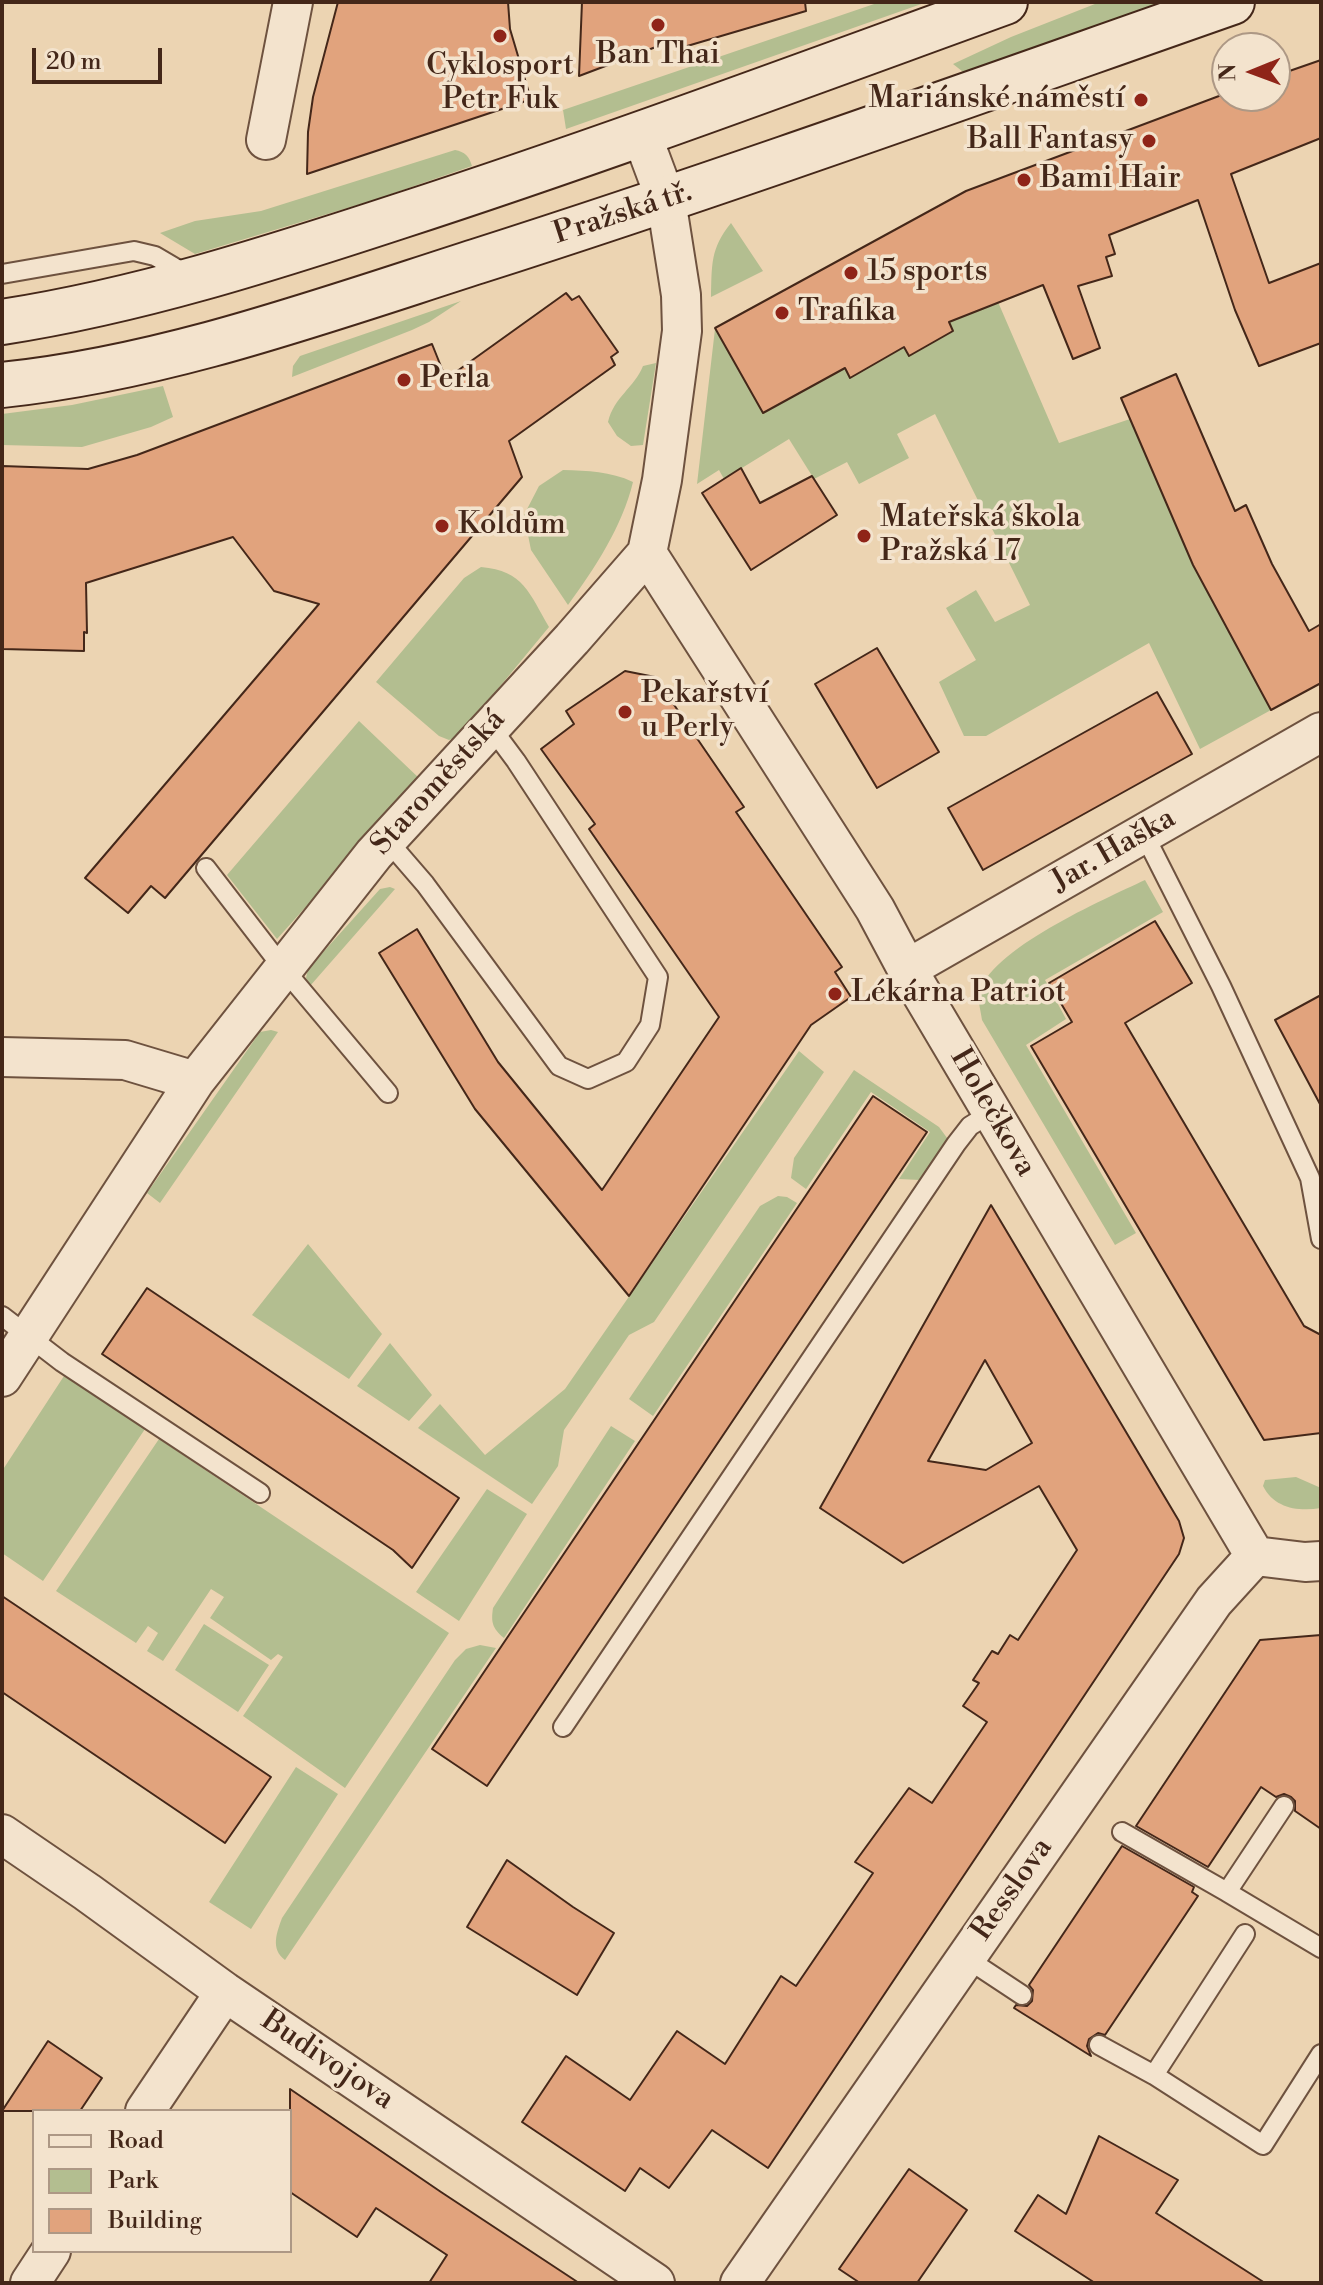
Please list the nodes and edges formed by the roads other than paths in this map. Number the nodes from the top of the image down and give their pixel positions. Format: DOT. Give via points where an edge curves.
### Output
graph roads {
  1 [pos="293,2"];
  2 [pos="1005,2"];
  3 [pos="1232,2"];
  4 [pos="641,133"];
  5 [pos="266,140"];
  6 [pos="666,200"];
  7 [pos="2,274"];
  8 [pos="195,279"];
  9 [pos="2,322"];
  10 [pos="2,385"];
  11 [pos="647,553"];
  12 [pos="490,726"];
  13 [pos="1321,732"];
  14 [pos="1144,834"];
  15 [pos="387,840"];
  16 [pos="206,868"];
  17 [pos="283,968"];
  18 [pos="907,969"];
  19 [pos="2,1057"];
  20 [pos="195,1081"];
  21 [pos="388,1093"];
  22 [pos="991,1113"];
  23 [pos="1321,1239"];
  24 [pos="15,1327"];
  25 [pos="2,1377"];
  26 [pos="260,1493"];
  27 [pos="1255,1556"];
  28 [pos="1321,1561"];
  29 [pos="563,1727"];
  30 [pos="1284,1806"];
  31 [pos="1122,1832"];
  32 [pos="2,1834"];
  33 [pos="1227,1892"];
  34 [pos="1245,1934"];
  35 [pos="1321,1948"];
  36 [pos="966,1958"];
  37 [pos="225,1992"];
  38 [pos="1022,1995"];
  39 [pos="1099,2045"];
  40 [pos="1321,2054"];
  41 [pos="1154,2075"];
  42 [pos="146,2109"];
  43 [pos="50,2253"];
  44 [pos="30,2283"];
  45 [pos="655,2283"];
  46 [pos="740,2283"];
  1 -- 5 [label="street"];
  2 -- 4 [label="street"];
  3 -- 6 [label="street, Pražská tř."];
  4 -- 6 [label="street, Staroměstská"];
  4 -- 8 [label="street"];
  6 -- 10 [label="street, Pražská tř." via="255,333 63,379"];
  6 -- 11 [label="street, Staroměstská" via="682,331"];
  7 -- 8 [label="lane" via="134,251 155,256"];
  8 -- 9 [label="street"];
  11 -- 12 [label="street, Staroměstská"];
  11 -- 18 [label="street, Holečkova" via="875,909"];
  12 -- 15 [label="street, Staroměstská"];
  12 -- 15 [label="lane" via="658,977 650,1025 626,1062 588,1079 559,1066"];
  13 -- 14 [label="street, Jar. Haška"];
  14 -- 18 [label="street, Jar. Haška"];
  14 -- 23 [label="lane" via="1310,1178"];
  15 -- 17 [label="street, Staroměstská"];
  16 -- 17 [label="lane"];
  17 -- 20 [label="street, Staroměstská"];
  17 -- 21 [label="lane"];
  18 -- 22 [label="street, Holečkova"];
  19 -- 20 [label="street" via="125,1060"];
  20 -- 24 [label="street, Staroměstská"];
  22 -- 27 [label="street, Holečkova"];
  22 -- 29 [label="lane" via="970,1126 956,1144"];
  24 -- 25 [label="street, Staroměstská"];
  24 -- 26 [label="lane"];
  27 -- 28 [label="street"];
  27 -- 36 [label="street, Resslova" via="1214,1601"];
  30 -- 33 [label="lane"];
  31 -- 33 [label="lane"];
  32 -- 37 [label="street, Budivojova"];
  33 -- 35 [label="lane"];
  34 -- 41 [label="lane"];
  36 -- 38 [label="lane"];
  36 -- 46 [label="street, Resslova"];
  37 -- 42 [label="street"];
  37 -- 45 [label="street, Budivojova"];
  39 -- 41 [label="lane"];
  40 -- 41 [label="lane" via="1263,2145"];
  43 -- 44 [label="street"];
}
